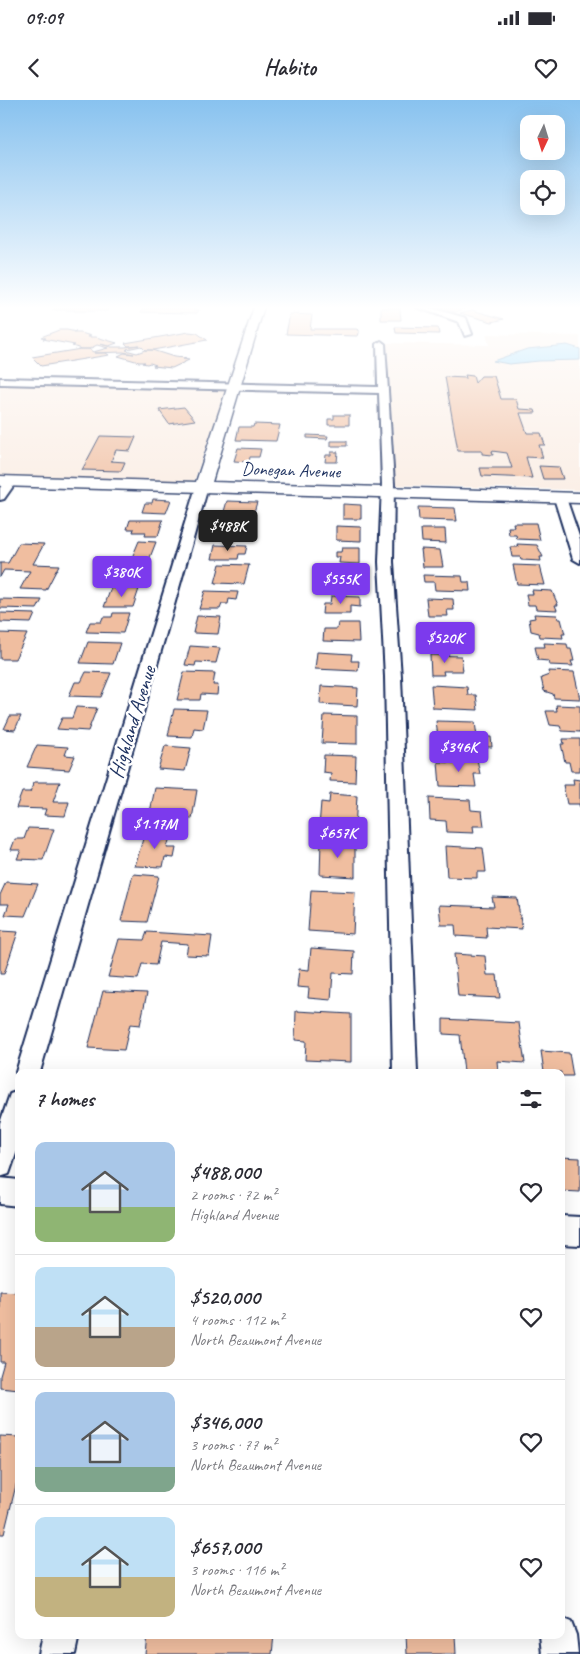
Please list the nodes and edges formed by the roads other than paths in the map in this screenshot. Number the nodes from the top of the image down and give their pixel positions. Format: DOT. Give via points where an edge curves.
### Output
graph roads {
  1 [pos="235,380"];
  2 [pos="383,380"];
  3 [pos="0,381"];
  4 [pos="232,387"];
  5 [pos="384,390"];
  6 [pos="5,482"];
  7 [pos="202,487"];
  8 [pos="388,493"];
  9 [pos="0,496"];
  10 [pos="560,498"];
  11 [pos="580,498"];
  12 [pos="580,559"];
  13 [pos="29,1069"];
  14 [pos="405,1069"];
  15 [pos="15,1115"];
  16 [pos="0,1165"];
  17 [pos="0,1191"];
  18 [pos="15,1193"];
  19 [pos="565,1230"];
  20 [pos="580,1231"];
  21 [pos="60,1639"];
  22 [pos="558,1639"];
  23 [pos="57,1654"];
  24 [pos="560,1654"];
  1 -- 4 [label="street"];
  2 -- 5 [label="street"];
  3 -- 4 [label="street"];
  4 -- 5 [label="street"];
  4 -- 7 [label="street"];
  5 -- 8 [label="street"];
  6 -- 7 [label="street, Donegan Avenue"];
  6 -- 9 [label="street"];
  7 -- 8 [label="street, Donegan Avenue"];
  7 -- 13 [label="street, Highland Avenue"];
  8 -- 10 [label="street, Donegan Avenue"];
  8 -- 14 [label="street" via="386,562 393,677"];
  10 -- 11 [label="street, Donegan Avenue"];
  10 -- 12 [label="street"];
  15 -- 16 [label="street"];
  17 -- 18 [label="street"];
  19 -- 20 [label="street"];
  21 -- 23 [label="street"];
  22 -- 24 [label="street"];
}
